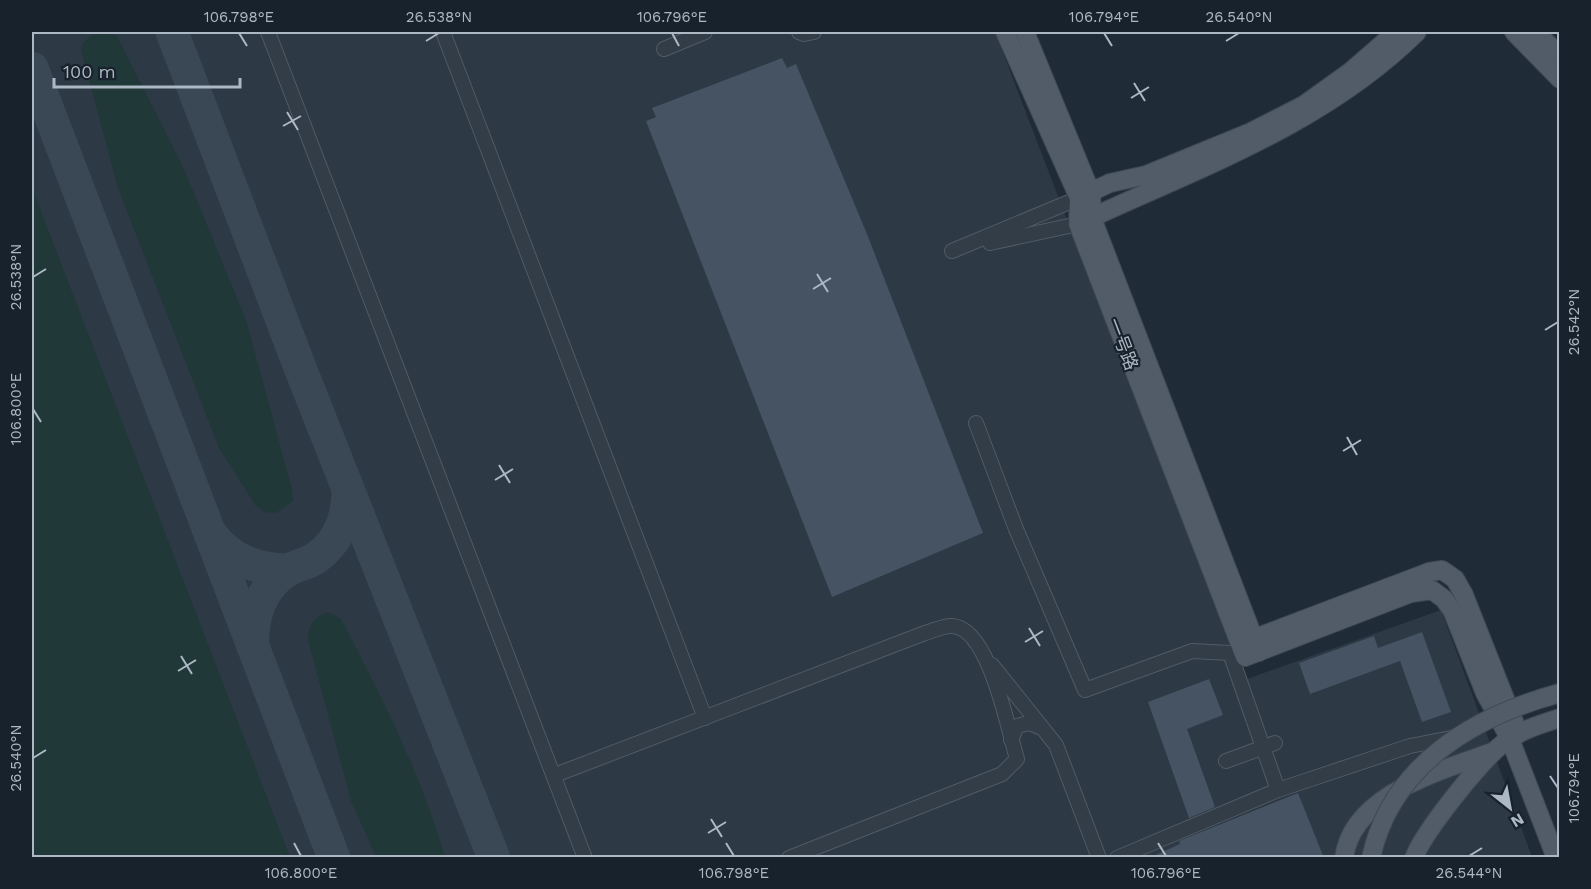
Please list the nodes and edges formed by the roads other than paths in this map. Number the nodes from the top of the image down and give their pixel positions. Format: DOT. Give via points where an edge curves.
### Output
graph roads {
  1 [pos="268,32"];
  2 [pos="443,32"];
  3 [pos="705,32"];
  4 [pos="1005,32"];
  5 [pos="1025,32"];
  6 [pos="1396,32"];
  7 [pos="1417,32"];
  8 [pos="1514,32"];
  9 [pos="1536,32"];
  10 [pos="664,49"];
  11 [pos="1560,56"];
  12 [pos="1560,79"];
  13 [pos="1085,195"];
  14 [pos="1085,221"];
  15 [pos="975,423"];
  16 [pos="988,660"];
  17 [pos="1557,693"];
  18 [pos="705,718"];
  19 [pos="1560,718"];
  20 [pos="1042,728"];
  21 [pos="1470,735"];
  22 [pos="1011,740"];
  23 [pos="1508,741"];
  24 [pos="1270,745"];
  25 [pos="1226,761"];
  26 [pos="555,775"];
  27 [pos="1278,790"];
  28 [pos="1373,854"];
  29 [pos="585,858"];
  30 [pos="789,858"];
  31 [pos="1100,858"];
  32 [pos="1117,858"];
  33 [pos="1344,858"];
  34 [pos="1414,858"];
  35 [pos="1556,858"];
  1 -- 26 [label="street"];
  2 -- 18 [label="street"];
  3 -- 10 [label="street"];
  4 -- 13 [label="main road, 一号路"];
  5 -- 13 [label="main road, 一号路"];
  6 -- 13 [label="main road" via="1304,105 1146,176 1110,183"];
  7 -- 14 [label="main road" via="1359,83 1280,133"];
  8 -- 12 [label="main road"];
  9 -- 11 [label="main road"];
  13 -- 14 [label="main road, 一号路"];
  13 -- 14 [label="street" via="952,251"];
  14 -- 23 [label="main road, 一号路" via="1249,648 1411,593 1432,590 1452,610"];
  15 -- 24 [label="street" via="1085,690 1192,651 1230,654"];
  16 -- 18 [label="street" via="971,634 953,625"];
  16 -- 20 [label="street"];
  16 -- 22 [label="street"];
  17 -- 28 [label="main road, bridge" via="1474,726 1426,761 1405,783"];
  18 -- 26 [label="street"];
  19 -- 23 [label="main road"];
  20 -- 22 [label="street" via="1029,723 1017,726"];
  20 -- 31 [label="street" via="1056,745"];
  21 -- 27 [label="street" via="1426,741"];
  22 -- 30 [label="street" via="1017,759 1002,774"];
  23 -- 33 [label="main road" via="1384,800 1349,834"];
  23 -- 34 [label="main road" via="1429,829"];
  23 -- 35 [label="main road"];
  24 -- 25 [label="street"];
  24 -- 27 [label="street"];
  26 -- 29 [label="street"];
  27 -- 32 [label="street"];
}
